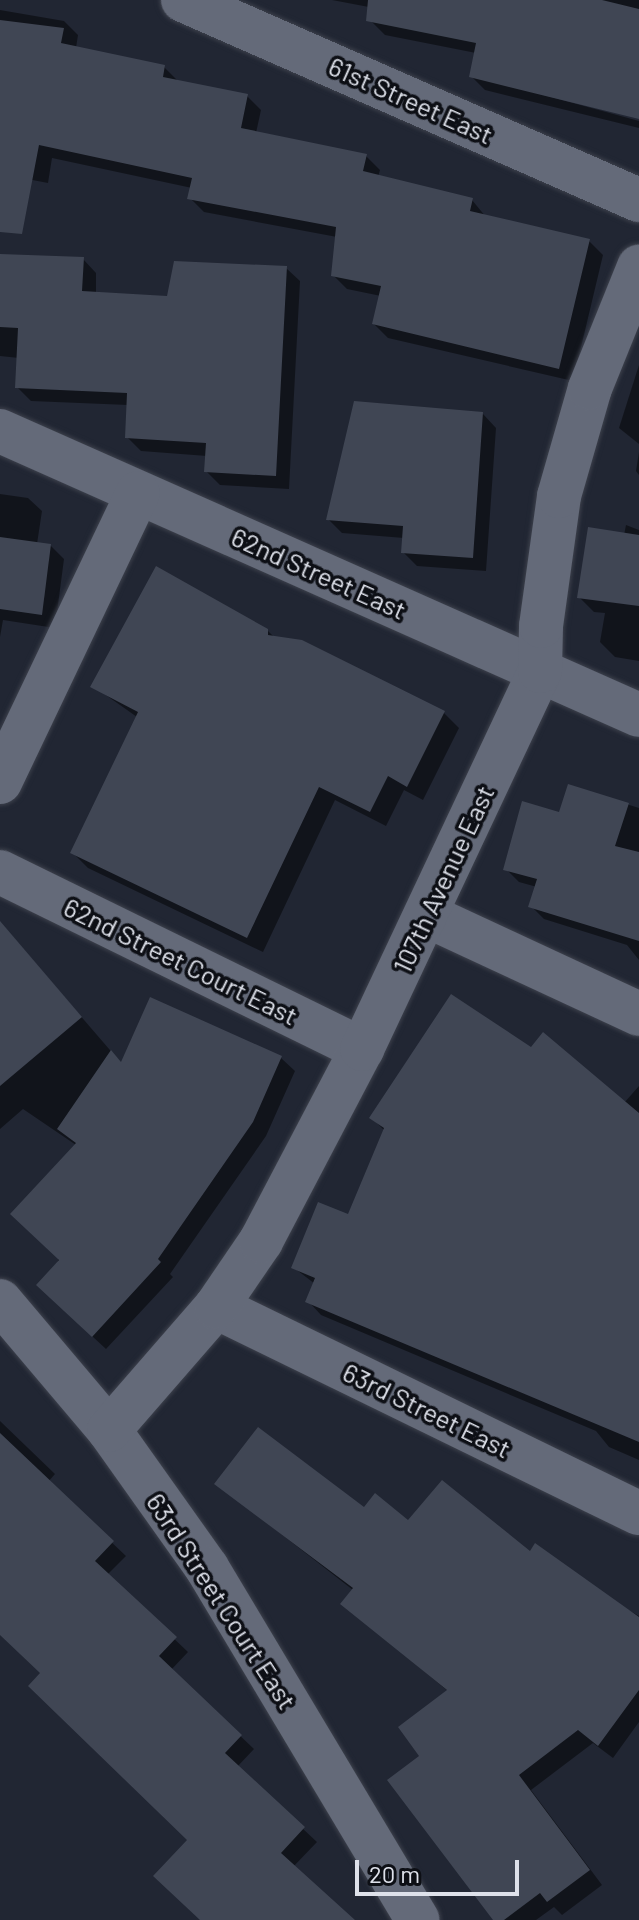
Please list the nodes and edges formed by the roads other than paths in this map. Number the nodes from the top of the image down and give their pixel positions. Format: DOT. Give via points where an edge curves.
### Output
graph roads {
  1 [pos="183,0"];
  2 [pos="639,200"];
  3 [pos="639,267"];
  4 [pos="0,431"];
  5 [pos="138,493"];
  6 [pos="540,671"];
  7 [pos="639,715"];
  8 [pos="0,782"];
  9 [pos="0,872"];
  10 [pos="426,915"];
  11 [pos="639,1014"];
  12 [pos="362,1049"];
  13 [pos="0,1301"];
  14 [pos="216,1307"];
  15 [pos="109,1430"];
  16 [pos="639,1513"];
  17 [pos="418,1920"];
  1 -- 2 [label="street, 61st Street East"];
  3 -- 6 [label="street, 107th Avenue East" via="590,388 559,496 542,613"];
  4 -- 5 [label="street, 62nd Street East"];
  5 -- 6 [label="street, 62nd Street East"];
  5 -- 8 [label="street"];
  6 -- 7 [label="street, 62nd Street East"];
  6 -- 10 [label="street, 107th Avenue East"];
  9 -- 12 [label="street, 62nd Street Court East"];
  10 -- 11 [label="street"];
  10 -- 12 [label="street, 107th Avenue East"];
  12 -- 14 [label="street, 107th Avenue East" via="261,1241"];
  13 -- 15 [label="street, 63rd Street Court East"];
  14 -- 15 [label="street, 107th Avenue East"];
  14 -- 16 [label="street, 63rd Street East"];
  15 -- 17 [label="street, 63rd Street Court East" via="207,1568"];
}
